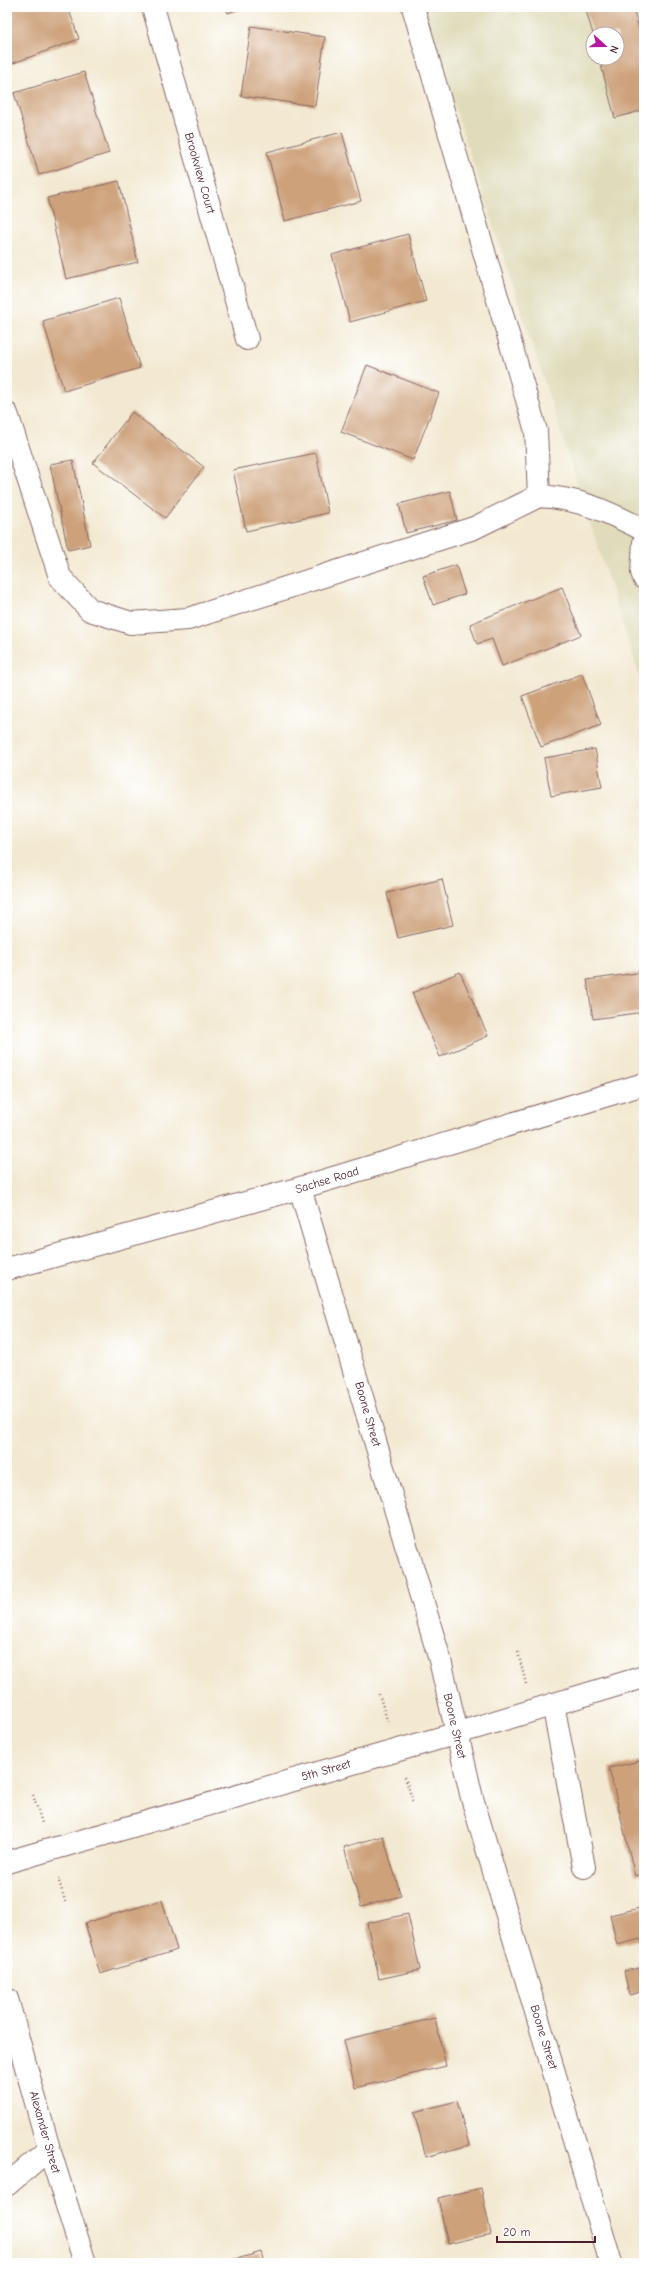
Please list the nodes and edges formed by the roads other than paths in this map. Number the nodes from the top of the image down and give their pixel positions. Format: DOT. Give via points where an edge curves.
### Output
graph roads {
  1 [pos="153,7"];
  2 [pos="413,7"];
  3 [pos="247,340"];
  4 [pos="7,414"];
  5 [pos="538,496"];
  6 [pos="644,530"];
  7 [pos="644,542"];
  8 [pos="644,578"];
  9 [pos="644,1084"];
  10 [pos="300,1188"];
  11 [pos="7,1269"];
  12 [pos="644,1677"];
  13 [pos="553,1704"];
  14 [pos="458,1733"];
  15 [pos="7,1862"];
  16 [pos="584,1867"];
  17 [pos="7,2000"];
  18 [pos="49,2149"];
  19 [pos="7,2185"];
  20 [pos="85,2263"];
  21 [pos="612,2263"];
  1 -- 3 [label="street, Brookview Court"];
  2 -- 5 [label="street" via="536,430"];
  4 -- 5 [label="street" via="60,577 90,610 131,623 188,619 474,528"];
  5 -- 6 [label="street" via="561,498 596,507"];
  7 -- 8 [label="street"];
  9 -- 10 [label="street, Sachse Road"];
  10 -- 11 [label="street, Sachse Road"];
  10 -- 14 [label="street, Boone Street" via="435,1645"];
  12 -- 13 [label="street, 5th Street"];
  13 -- 14 [label="street, 5th Street"];
  13 -- 16 [label="street"];
  14 -- 15 [label="street, 5th Street"];
  14 -- 21 [label="street, Boone Street" via="472,1798"];
  17 -- 18 [label="street, Alexander Street"];
  18 -- 19 [label="street"];
  18 -- 20 [label="street, Alexander Street"];
}
